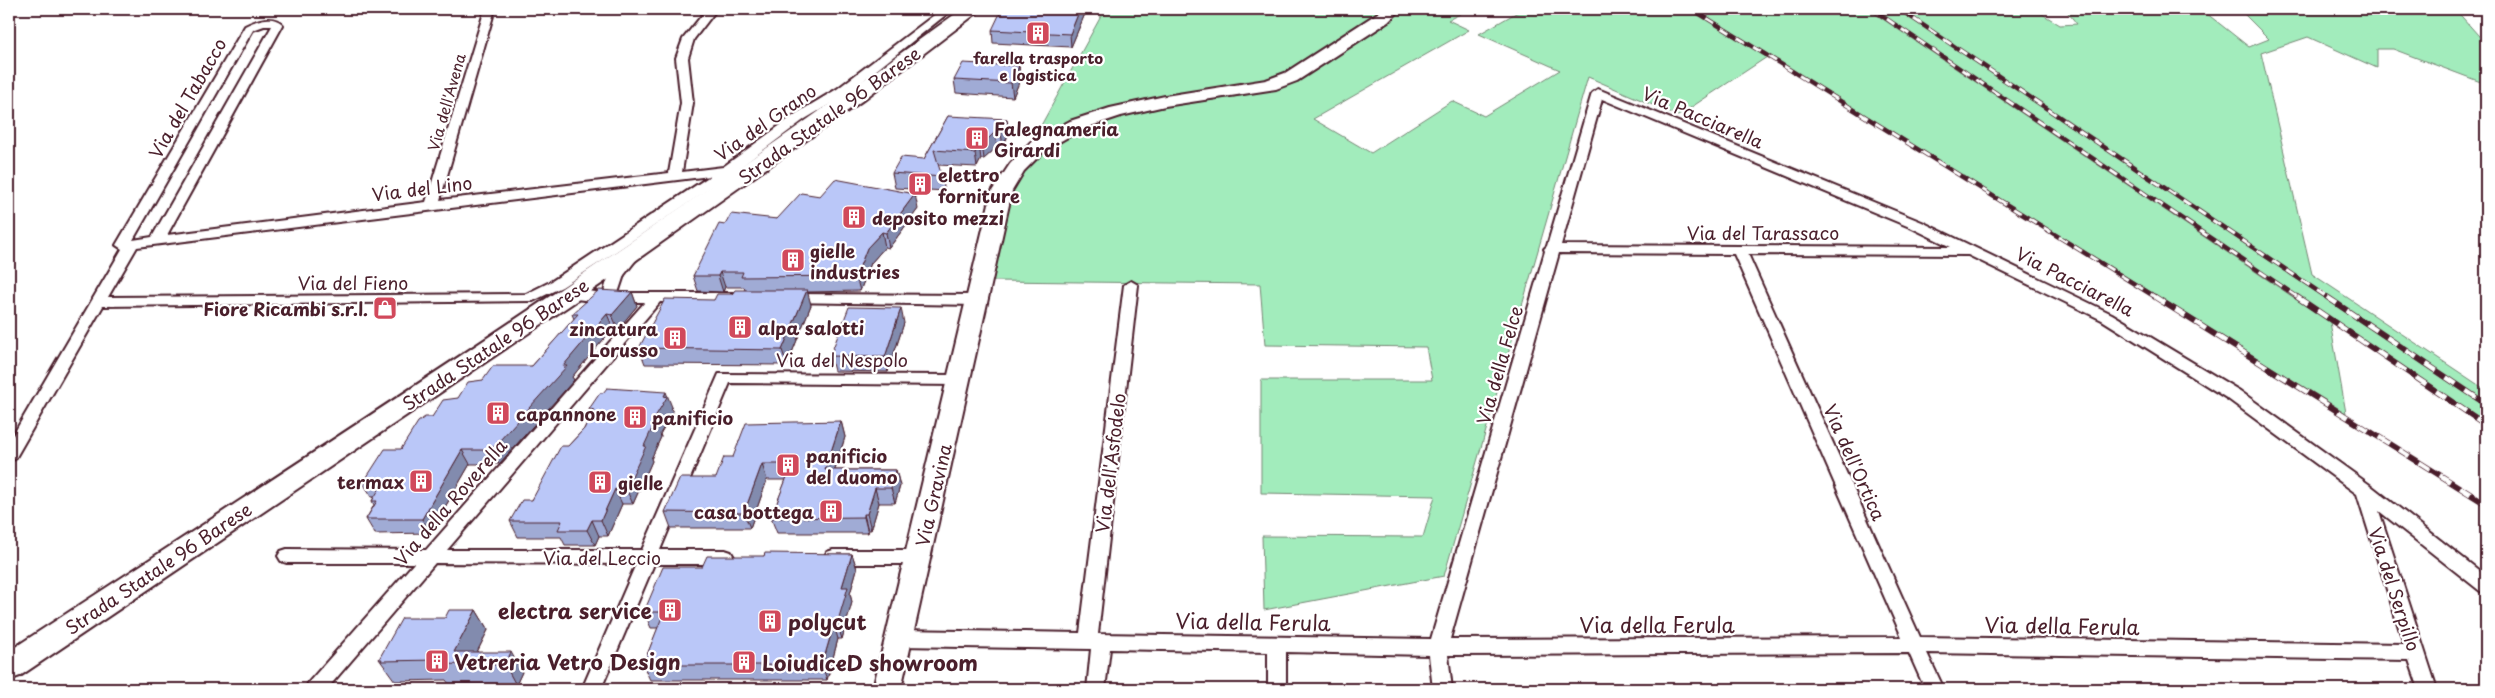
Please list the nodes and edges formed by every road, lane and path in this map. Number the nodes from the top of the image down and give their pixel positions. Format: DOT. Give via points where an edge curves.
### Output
graph roads {
  1 [pos="490,9"];
  2 [pos="712,9"];
  3 [pos="948,9"];
  4 [pos="973,9"];
  5 [pos="1393,9"];
  6 [pos="1598,93"];
  7 [pos="726,171"];
  8 [pos="675,176"];
  9 [pos="432,205"];
  10 [pos="157,241"];
  11 [pos="128,245"];
  12 [pos="1551,249"];
  13 [pos="1740,251"];
  14 [pos="1974,251"];
  15 [pos="598,281"];
  16 [pos="1131,285"];
  17 [pos="656,298"];
  18 [pos="744,298"];
  19 [pos="773,299"];
  20 [pos="978,300"];
  21 [pos="98,302"];
  22 [pos="959,380"];
  23 [pos="16,433"];
  24 [pos="9,455"];
  25 [pos="2364,489"];
  26 [pos="287,556"];
  27 [pos="429,557"];
  28 [pos="648,557"];
  29 [pos="744,557"];
  30 [pos="812,557"];
  31 [pos="918,557"];
  32 [pos="2486,586"];
  33 [pos="899,638"];
  34 [pos="1094,641"];
  35 [pos="1277,644"];
  36 [pos="1915,646"];
  37 [pos="1438,647"];
  38 [pos="2415,652"];
  39 [pos="9,667"];
  40 [pos="885,686"];
  41 [pos="315,689"];
  42 [pos="592,689"];
  43 [pos="1096,689"];
  44 [pos="1277,689"];
  45 [pos="1442,689"];
  46 [pos="1934,689"];
  47 [pos="2428,689"];
  1 -- 9 [label="street, Via dell'Avena"];
  2 -- 8 [label="street" via="689,39 682,58 688,98"];
  3 -- 7 [label="street, Via del Grano" via="841,92 801,116"];
  4 -- 15 [label="main road, Strada Statale 96 Barese" via="843,106 636,250"];
  5 -- 20 [label="main road, Via Gravina" via="1291,77 1270,86 1165,101 1116,112 1076,125 1038,146 1002,191"];
  6 -- 12 [label="street, Via della Felce"];
  6 -- 14 [label="street, Via Pacciarella"];
  7 -- 8 [label="street, Via del Lino"];
  7 -- 15 [label="street, Via del Grano"];
  8 -- 9 [label="street, Via del Lino"];
  9 -- 10 [label="street, Via del Lino"];
  10 -- 11 [label="street, Via del Lino"];
  10 -- 11 [label="street, Via del Tabacco" via="278,25 275,23 262,22 249,28"];
  11 -- 21 [label="street, Via del Tabacco"];
  12 -- 13 [label="street, Via del Tarassaco"];
  12 -- 37 [label="street, Via della Felce"];
  13 -- 14 [label="street, Via del Tarassaco"];
  13 -- 36 [label="street, Via dell'Ortica"];
  14 -- 25 [label="street, Via Pacciarella" via="2107,317 2234,395"];
  15 -- 17 [label="street"];
  15 -- 21 [label="street, Via del Fieno" via="516,300"];
  15 -- 39 [label="main road, Strada Statale 96 Barese"];
  16 -- 34 [label="street, Via dell'Asfodelo"];
  17 -- 18 [label="street"];
  17 -- 27 [label="street, Via della Roverella"];
  19 -- 20 [label="street"];
  20 -- 22 [label="main road, Via Gravina"];
  21 -- 23 [label="street, Via del Tabacco"];
  22 -- 28 [label="street, Via del Nespolo" via="724,378"];
  22 -- 31 [label="main road, Via Gravina"];
  23 -- 24 [label="street, Via del Tabacco"];
  25 -- 32 [label="street, Via Pacciarella"];
  25 -- 38 [label="street, Via del Serpillo"];
  26 -- 27 [label="street, Via del Leccio"];
  27 -- 28 [label="street, Via del Leccio"];
  27 -- 41 [label="street, Via della Roverella"];
  28 -- 29 [label="street, Via del Leccio"];
  28 -- 42 [label="street"];
  30 -- 31 [label="street"];
  31 -- 33 [label="main road, Via Gravina"];
  33 -- 34 [label="street, Via della Ferula"];
  33 -- 40 [label="main road, Via Gravina"];
  34 -- 35 [label="street, Via della Ferula"];
  34 -- 43 [label="street, Via dell'Asfodelo"];
  35 -- 37 [label="street, Via della Ferula"];
  35 -- 44 [label="street"];
  36 -- 37 [label="street, Via della Ferula"];
  36 -- 38 [label="street, Via della Ferula"];
  36 -- 46 [label="street, Via dell'Ortica"];
  37 -- 45 [label="street"];
  38 -- 47 [label="street, Via del Serpillo"];
}
